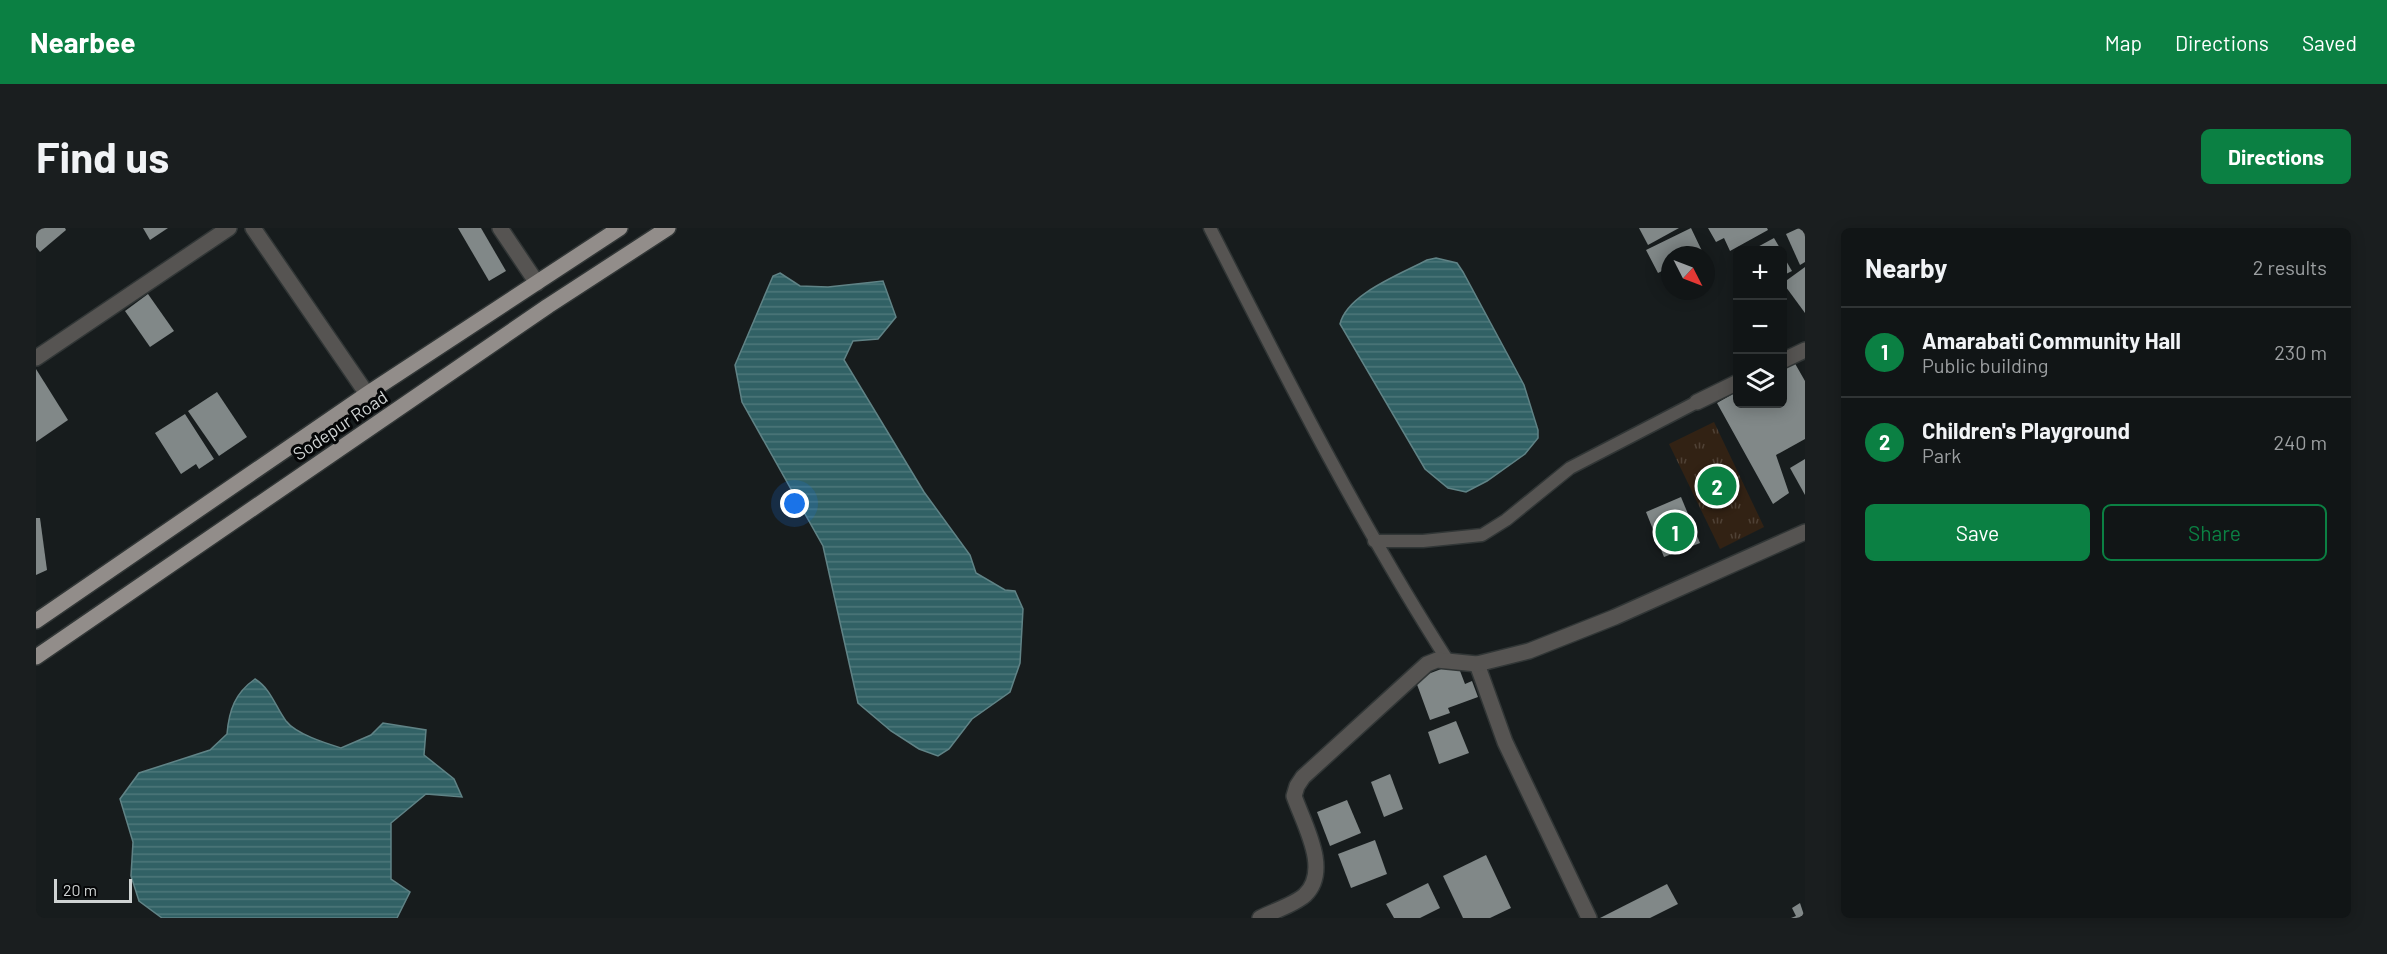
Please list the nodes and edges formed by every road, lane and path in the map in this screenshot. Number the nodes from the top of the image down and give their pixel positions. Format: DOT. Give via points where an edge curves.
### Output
graph roads {
  1 [pos="229,228"];
  2 [pos="253,228"];
  3 [pos="500,228"];
  4 [pos="620,228"];
  5 [pos="668,228"];
  6 [pos="1210,228"];
  7 [pos="537,282"];
  8 [pos="1805,350"];
  9 [pos="36,358"];
  10 [pos="1787,359"];
  11 [pos="1733,384"];
  12 [pos="367,394"];
  13 [pos="1697,402"];
  14 [pos="1805,532"];
  15 [pos="1374,542"];
  16 [pos="36,621"];
  17 [pos="36,657"];
  18 [pos="1448,661"];
  19 [pos="1477,664"];
  20 [pos="1260,918"];
  21 [pos="1589,918"];
  1 -- 9 [label="street"];
  2 -- 12 [label="street"];
  3 -- 7 [label="street"];
  4 -- 7 [label="main road"];
  5 -- 17 [label="main road, Sodepur Road"];
  6 -- 15 [label="lane"];
  7 -- 12 [label="main road"];
  8 -- 10 [label="street"];
  11 -- 13 [label="street"];
  12 -- 16 [label="main road"];
  13 -- 15 [label="lane" via="1570,468 1482,536"];
  14 -- 19 [label="street" via="1615,617 1529,651"];
  15 -- 18 [label="lane"];
  18 -- 19 [label="street"];
  18 -- 20 [label="street" via="1427,664 1303,777 1294,796 1318,863 1316,882 1304,897"];
  19 -- 21 [label="street" via="1505,742"];
}
